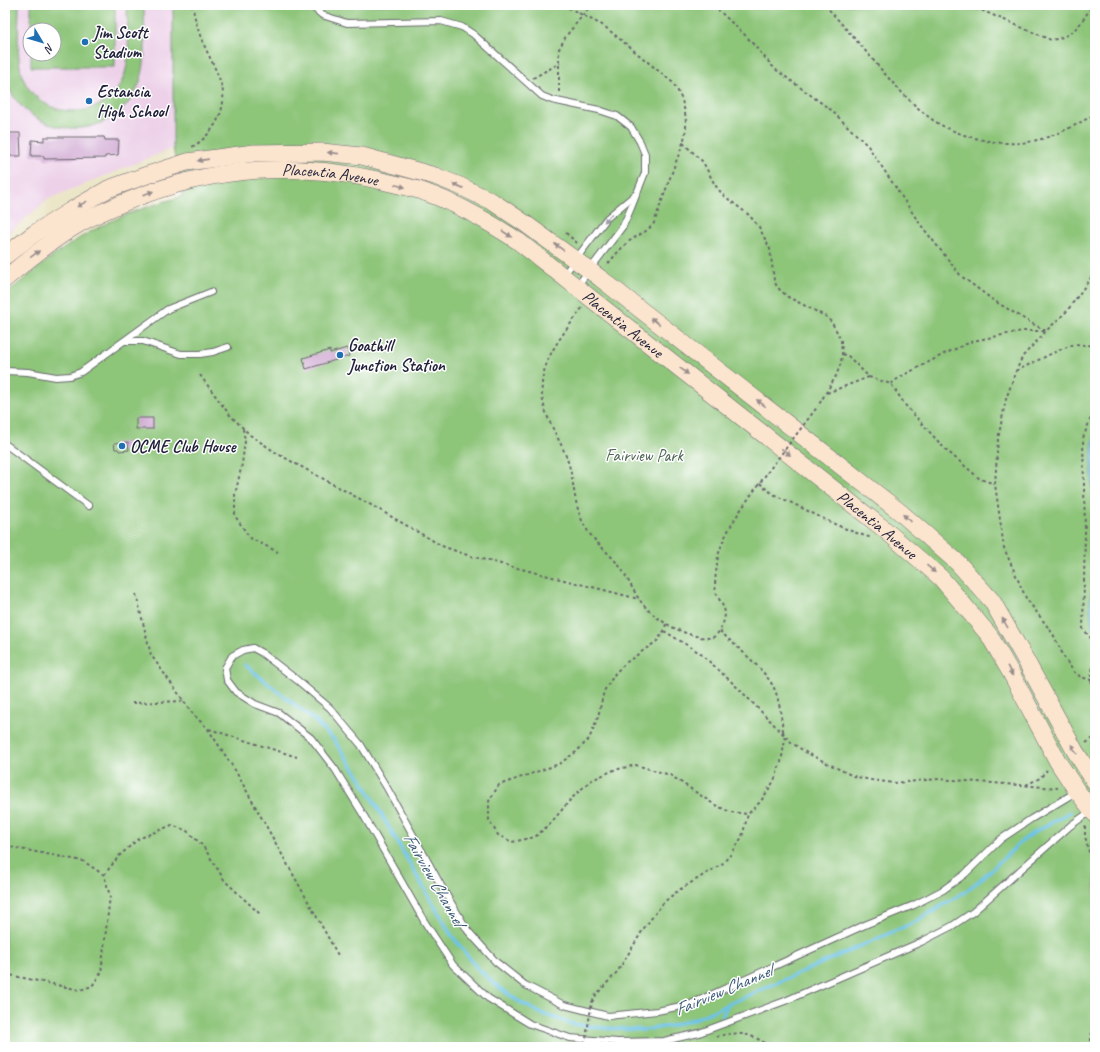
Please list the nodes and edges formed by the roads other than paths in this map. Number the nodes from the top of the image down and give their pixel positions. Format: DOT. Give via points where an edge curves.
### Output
graph roads {
  1 [pos="310,5"];
  2 [pos="637,193"];
  3 [pos="5,256"];
  4 [pos="576,260"];
  5 [pos="590,270"];
  6 [pos="563,276"];
  7 [pos="5,280"];
  8 [pos="577,287"];
  9 [pos="211,292"];
  10 [pos="124,341"];
  11 [pos="228,347"];
  12 [pos="5,371"];
  13 [pos="5,444"];
  14 [pos="89,506"];
  15 [pos="1095,782"];
  16 [pos="1077,791"];
  17 [pos="1091,816"];
  1 -- 2 [label="lane" via="322,15 347,23 441,21 462,27 542,96 617,116 631,127 645,154 645,173"];
  2 -- 4 [label="lane, one-way" via="607,218"];
  2 -- 5 [label="lane" via="622,226"];
  4 -- 3 [label="main road, Placentia Avenue, one-way" via="493,202 435,176 362,156 322,152 254,152 187,162 108,189 35,233"];
  4 -- 5 [label="main road, Placentia Avenue"];
  4 -- 6 [label="lane"];
  5 -- 8 [label="lane"];
  15 -- 5 [label="main road, Placentia Avenue, one-way" via="1074,751 992,601 958,562 900,512"];
  7 -- 6 [label="main road, Placentia Avenue, one-way" via="31,257 72,228 99,213 147,193 189,180 235,171 292,169 366,177 450,202 518,241"];
  6 -- 8 [label="main road, Placentia Avenue"];
  8 -- 16 [label="main road, Placentia Avenue, one-way" via="884,528 941,578 989,635"];
  9 -- 10 [label="lane" via="168,309"];
  10 -- 11 [label="lane" via="143,341 181,354 200,354"];
  10 -- 12 [label="lane" via="81,372 70,376 56,377"];
  13 -- 14 [label="lane"];
  16 -- 17 [label="main road, Placentia Avenue"];
  16 -- 17 [label="lane" via="1002,839 965,874 948,886 914,905 691,1004 657,1011 608,1016 564,1005 524,985 496,962 468,931 361,744 330,708 253,648 232,656 226,668 227,680 236,692 255,704 279,713 311,738 364,816 453,966 488,998 530,1024 570,1038 664,1042 699,1033 785,1001 952,926 997,891 1070,826"];
}
